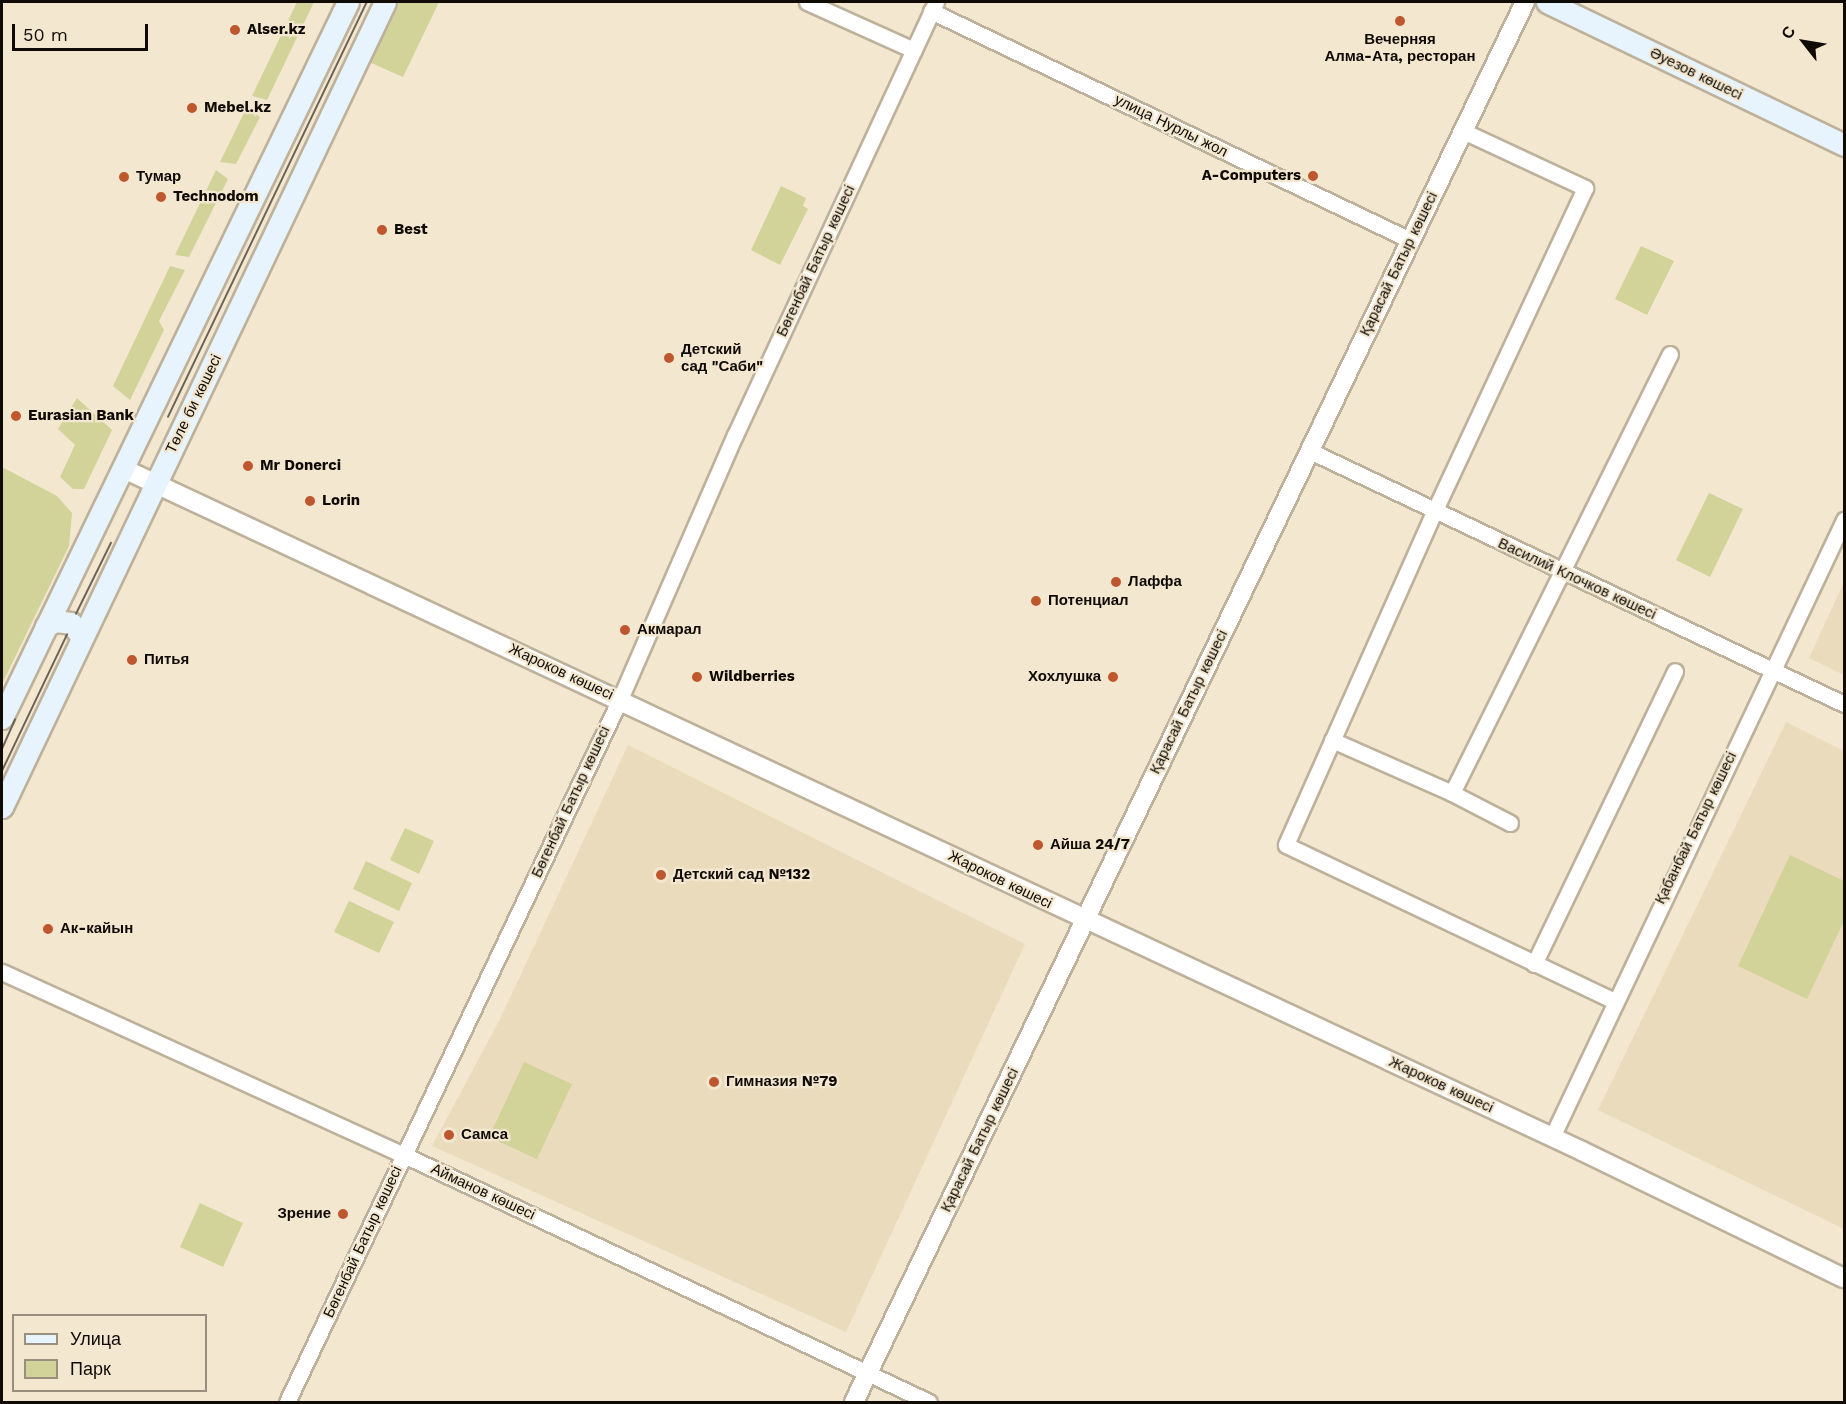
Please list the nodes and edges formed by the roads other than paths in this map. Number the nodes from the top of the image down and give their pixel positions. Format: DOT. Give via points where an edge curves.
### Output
graph roads {
  1 [pos="348,2"];
  2 [pos="385,2"];
  3 [pos="807,2"];
  4 [pos="1525,2"];
  5 [pos="1547,2"];
  6 [pos="934,6"];
  7 [pos="914,50"];
  8 [pos="1463,131"];
  9 [pos="1845,145"];
  10 [pos="1410,240"];
  11 [pos="1670,354"];
  12 [pos="1310,451"];
  13 [pos="124,470"];
  14 [pos="155,484"];
  15 [pos="1434,512"];
  16 [pos="1845,520"];
  17 [pos="1562,572"];
  18 [pos="46,626"];
  19 [pos="82,637"];
  20 [pos="1772,670"];
  21 [pos="1675,671"];
  22 [pos="620,699"];
  23 [pos="1845,704"];
  24 [pos="2,718"];
  25 [pos="1332,740"];
  26 [pos="1452,794"];
  27 [pos="2,807"];
  28 [pos="1510,824"];
  29 [pos="1085,920"];
  30 [pos="1534,964"];
  31 [pos="2,972"];
  32 [pos="1613,1000"];
  33 [pos="1552,1137"];
  34 [pos="404,1155"];
  35 [pos="1845,1278"];
  36 [pos="869,1373"];
  37 [pos="287,1402"];
  38 [pos="854,1402"];
  39 [pos="929,1402"];
  1 -- 13 [label="main road"];
  2 -- 14 [label="main road, Төле би көшесі"];
  3 -- 7 [label="street"];
  4 -- 8 [label="street, Қарасай Батыр көшесі"];
  5 -- 9 [label="main road, Әуезов көшесі"];
  6 -- 7 [label="street, Бөгенбай Батыр көшесі"];
  6 -- 10 [label="street, улица Нурлы жол"];
  7 -- 22 [label="street, Бөгенбай Батыр көшесі" via="735,435"];
  8 -- 10 [label="street, Қарасай Батыр көшесі"];
  8 -- 15 [label="street" via="1585,188"];
  10 -- 12 [label="street, Қарасай Батыр көшесі"];
  11 -- 17 [label="street"];
  12 -- 15 [label="street, Василий Клочков көшесі"];
  12 -- 29 [label="street, Қарасай Батыр көшесі"];
  13 -- 14 [label="street, Жароков көшесі"];
  13 -- 18 [label="main road"];
  14 -- 19 [label="main road, Төле би көшесі"];
  14 -- 22 [label="street, Жароков көшесі"];
  15 -- 17 [label="street, Василий Клочков көшесі"];
  15 -- 25 [label="street"];
  16 -- 20 [label="street, Қабанбай Батыр көшесі"];
  17 -- 20 [label="street, Василий Клочков көшесі"];
  17 -- 26 [label="street"];
  18 -- 19 [label="main road" via="55,621 71,623"];
  18 -- 24 [label="main road"];
  19 -- 27 [label="main road, Төле би көшесі"];
  20 -- 23 [label="street, Василий Клочков көшесі"];
  20 -- 32 [label="street, Қабанбай Батыр көшесі"];
  21 -- 30 [label="street"];
  22 -- 29 [label="street, Жароков көшесі"];
  22 -- 34 [label="street, Бөгенбай Батыр көшесі"];
  25 -- 26 [label="street"];
  25 -- 30 [label="street" via="1286,845"];
  26 -- 28 [label="street"];
  29 -- 33 [label="street, Жароков көшесі"];
  29 -- 36 [label="street, Қарасай Батыр көшесі"];
  30 -- 32 [label="street"];
  31 -- 34 [label="street, Айманов көшесі"];
  32 -- 33 [label="street, Қабанбай Батыр көшесі"];
  33 -- 35 [label="street, Жароков көшесі"];
  34 -- 36 [label="street, Айманов көшесі"];
  34 -- 37 [label="street, Бөгенбай Батыр көшесі"];
  36 -- 38 [label="street, Қарасай Батыр көшесі"];
  36 -- 39 [label="street, Айманов көшесі"];
}
